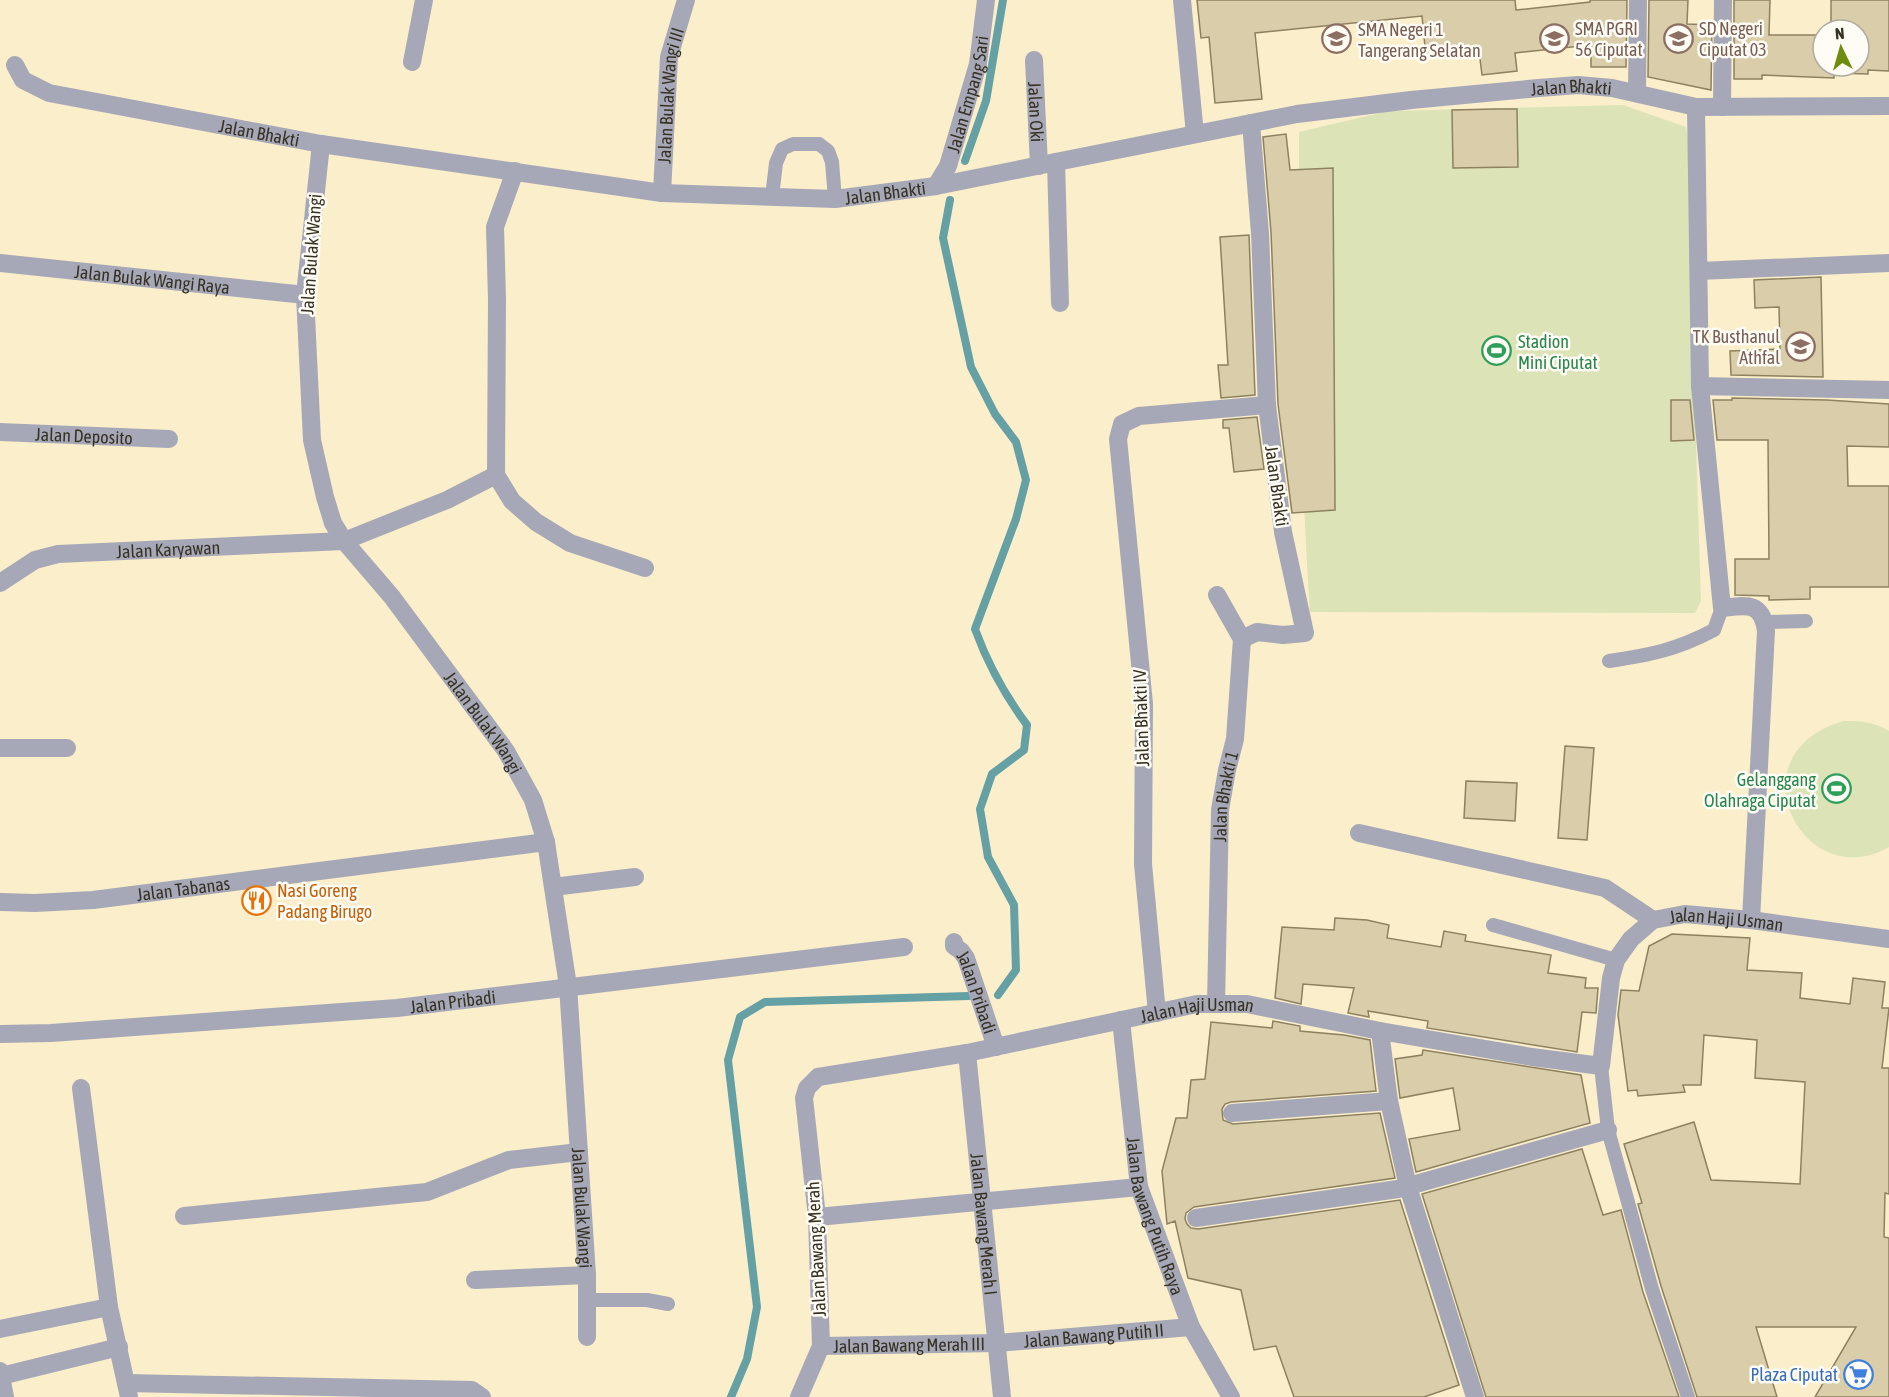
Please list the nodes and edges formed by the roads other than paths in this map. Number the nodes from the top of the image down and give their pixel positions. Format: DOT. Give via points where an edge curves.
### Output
graph roads {
  1 [pos="424,0"];
  2 [pos="686,0"];
  3 [pos="986,0"];
  4 [pos="1182,0"];
  5 [pos="1638,0"];
  6 [pos="1723,0"];
  7 [pos="1034,60"];
  8 [pos="412,62"];
  9 [pos="15,65"];
  10 [pos="1637,93"];
  11 [pos="1889,106"];
  12 [pos="1696,107"];
  13 [pos="1722,107"];
  14 [pos="1251,123"];
  15 [pos="1195,134"];
  16 [pos="321,144"];
  17 [pos="1047,164"];
  18 [pos="515,171"];
  19 [pos="936,186"];
  20 [pos="662,193"];
  21 [pos="772,197"];
  22 [pos="835,199"];
  23 [pos="0,263"];
  24 [pos="1889,263"];
  25 [pos="1699,271"];
  26 [pos="305,296"];
  27 [pos="1060,303"];
  28 [pos="1701,386"];
  29 [pos="1889,390"];
  30 [pos="1267,405"];
  31 [pos="0,432"];
  32 [pos="169,439"];
  33 [pos="496,475"];
  34 [pos="344,541"];
  35 [pos="645,568"];
  36 [pos="0,583"];
  37 [pos="1217,595"];
  38 [pos="1722,608"];
  39 [pos="1806,621"];
  40 [pos="1765,622"];
  41 [pos="1242,639"];
  42 [pos="1609,661"];
  43 [pos="0,748"];
  44 [pos="66,748"];
  45 [pos="1359,833"];
  46 [pos="546,842"];
  47 [pos="635,877"];
  48 [pos="553,887"];
  49 [pos="0,902"];
  50 [pos="1653,920"];
  51 [pos="1751,920"];
  52 [pos="1493,925"];
  53 [pos="1889,939"];
  54 [pos="954,942"];
  55 [pos="904,947"];
  56 [pos="1616,960"];
  57 [pos="568,986"];
  58 [pos="1216,1004"];
  59 [pos="1157,1013"];
  60 [pos="1121,1020"];
  61 [pos="1380,1031"];
  62 [pos="0,1034"];
  63 [pos="996,1047"];
  64 [pos="968,1053"];
  65 [pos="1601,1066"];
  66 [pos="81,1088"];
  67 [pos="804,1098"];
  68 [pos="1389,1101"];
  69 [pos="1232,1113"];
  70 [pos="1608,1130"];
  71 [pos="579,1152"];
  72 [pos="1139,1187"];
  73 [pos="1408,1187"];
  74 [pos="982,1202"];
  75 [pos="184,1216"];
  76 [pos="817,1217"];
  77 [pos="1196,1218"];
  78 [pos="587,1275"];
  79 [pos="475,1280"];
  80 [pos="586,1300"];
  81 [pos="668,1305"];
  82 [pos="109,1307"];
  83 [pos="1191,1327"];
  84 [pos="0,1329"];
  85 [pos="587,1336"];
  86 [pos="997,1343"];
  87 [pos="821,1346"];
  88 [pos="119,1347"];
  89 [pos="1,1373"];
  90 [pos="128,1390"];
  91 [pos="5,1397"];
  92 [pos="482,1397"];
  93 [pos="799,1397"];
  94 [pos="1002,1397"];
  95 [pos="1231,1397"];
  96 [pos="1475,1397"];
  97 [pos="1688,1397"];
  1 -- 8 [label="street"];
  2 -- 20 [label="street, Jalan Bulak Wangi III" via="669,57"];
  3 -- 19 [label="street, Jalan Empang Sari" via="978,64 948,166"];
  4 -- 15 [label="street"];
  5 -- 10 [label="street"];
  6 -- 13 [label="street"];
  7 -- 17 [label="street, Jalan Oki"];
  9 -- 16 [label="street, Jalan Bhakti" via="23,80 49,93"];
  10 -- 12 [label="street, Jalan Bhakti"];
  10 -- 14 [label="street, Jalan Bhakti" via="1578,85 1539,88 1411,99"];
  11 -- 13 [label="street, Jalan Bhakti"];
  12 -- 13 [label="street, Jalan Bhakti"];
  12 -- 25 [label="street"];
  14 -- 15 [label="street, Jalan Bhakti"];
  14 -- 30 [label="street, Jalan Bhakti"];
  15 -- 17 [label="street, Jalan Bhakti"];
  16 -- 18 [label="street, Jalan Bhakti"];
  16 -- 26 [label="street, Jalan Bulak Wangi"];
  17 -- 19 [label="street, Jalan Bhakti"];
  17 -- 27 [label="street, Jalan Oki"];
  18 -- 20 [label="street, Jalan Bhakti"];
  18 -- 33 [label="street" via="495,227"];
  19 -- 22 [label="street, Jalan Bhakti"];
  20 -- 21 [label="street, Jalan Bhakti"];
  21 -- 22 [label="street, Jalan Bhakti"];
  21 -- 22 [label="lane" via="776,163 782,149 793,144 819,144 828,151 832,162"];
  23 -- 26 [label="street, Jalan Bulak Wangi Raya"];
  24 -- 25 [label="street"];
  25 -- 28 [label="street"];
  26 -- 34 [label="street, Jalan Bulak Wangi" via="312,440 331,514"];
  28 -- 29 [label="street"];
  28 -- 38 [label="street"];
  30 -- 41 [label="street, Jalan Bhakti" via="1283,532 1305,633 1257,633"];
  30 -- 59 [label="street, Jalan Bhakti IV" via="1139,416 1122,424 1118,439 1144,704 1143,864"];
  31 -- 32 [label="street, Jalan Deposito"];
  33 -- 34 [label="street" via="447,500"];
  33 -- 35 [label="street" via="512,501 570,543"];
  34 -- 36 [label="street, Jalan Karyawan" via="58,554 35,560"];
  34 -- 46 [label="street, Jalan Bulak Wangi" via="392,597 506,751 533,800"];
  37 -- 41 [label="street"];
  38 -- 40 [label="street" via="1748,605 1758,610"];
  38 -- 42 [label="lane" via="1714,630 1687,644"];
  39 -- 40 [label="lane"];
  40 -- 51 [label="street"];
  41 -- 58 [label="street, Jalan Bhakti 1" via="1235,739 1220,810"];
  43 -- 44 [label="street"];
  45 -- 50 [label="street" via="1605,888"];
  46 -- 48 [label="street, Jalan Bulak Wangi"];
  46 -- 49 [label="street, Jalan Tabanas" via="93,900"];
  47 -- 48 [label="street"];
  48 -- 57 [label="street, Jalan Bulak Wangi"];
  50 -- 51 [label="street, Jalan Haji Usman" via="1685,914"];
  50 -- 56 [label="street, Jalan Haji Usman" via="1631,939"];
  51 -- 53 [label="street, Jalan Haji Usman"];
  52 -- 56 [label="lane"];
  54 -- 63 [label="street, Jalan Pribadi" via="966,958"];
  55 -- 57 [label="street, Jalan Pribadi"];
  56 -- 65 [label="street, Jalan Haji Usman"];
  57 -- 62 [label="street, Jalan Pribadi" via="397,1008"];
  57 -- 71 [label="street, Jalan Bulak Wangi"];
  58 -- 59 [label="street, Jalan Haji Usman"];
  58 -- 61 [label="street, Jalan Haji Usman" via="1247,1004"];
  59 -- 60 [label="street, Jalan Haji Usman"];
  60 -- 63 [label="street, Jalan Haji Usman"];
  60 -- 72 [label="street, Jalan Bawang Putih Raya"];
  61 -- 65 [label="street, Jalan Haji Usman"];
  61 -- 68 [label="street"];
  63 -- 64 [label="street, Jalan Haji Usman"];
  64 -- 67 [label="street, Jalan Haji Usman" via="818,1077 807,1088"];
  64 -- 74 [label="street, Jalan Bawang Merah I"];
  65 -- 70 [label="lane, Jalan Haji Usman"];
  66 -- 82 [label="street"];
  67 -- 76 [label="street, Jalan Bawang Merah"];
  68 -- 69 [label="street"];
  68 -- 73 [label="street"];
  70 -- 73 [label="street"];
  70 -- 97 [label="lane, Jalan Haji Usman" via="1652,1289"];
  71 -- 75 [label="street" via="509,1160 427,1192"];
  71 -- 78 [label="street, Jalan Bulak Wangi"];
  72 -- 74 [label="street"];
  72 -- 83 [label="street, Jalan Bawang Putih Raya"];
  73 -- 77 [label="street"];
  73 -- 96 [label="street"];
  74 -- 76 [label="street"];
  74 -- 86 [label="street, Jalan Bawang Merah I"];
  76 -- 87 [label="street, Jalan Bawang Merah"];
  78 -- 79 [label="street"];
  78 -- 80 [label="street, Jalan Bulak Wangi"];
  80 -- 81 [label="lane" via="647,1300"];
  80 -- 85 [label="street, Jalan Bulak Wangi"];
  82 -- 84 [label="street"];
  82 -- 88 [label="street"];
  83 -- 86 [label="street, Jalan Bawang Putih II"];
  83 -- 95 [label="street, Jalan Bawang Putih Raya"];
  86 -- 87 [label="street, Jalan Bawang Merah III"];
  86 -- 94 [label="street, Jalan Bawang Merah I"];
  87 -- 93 [label="street, Jalan Bawang Merah"];
  88 -- 89 [label="street"];
  88 -- 90 [label="street"];
  89 -- 91 [label="street"];
  90 -- 92 [label="street" via="472,1390"];
}
